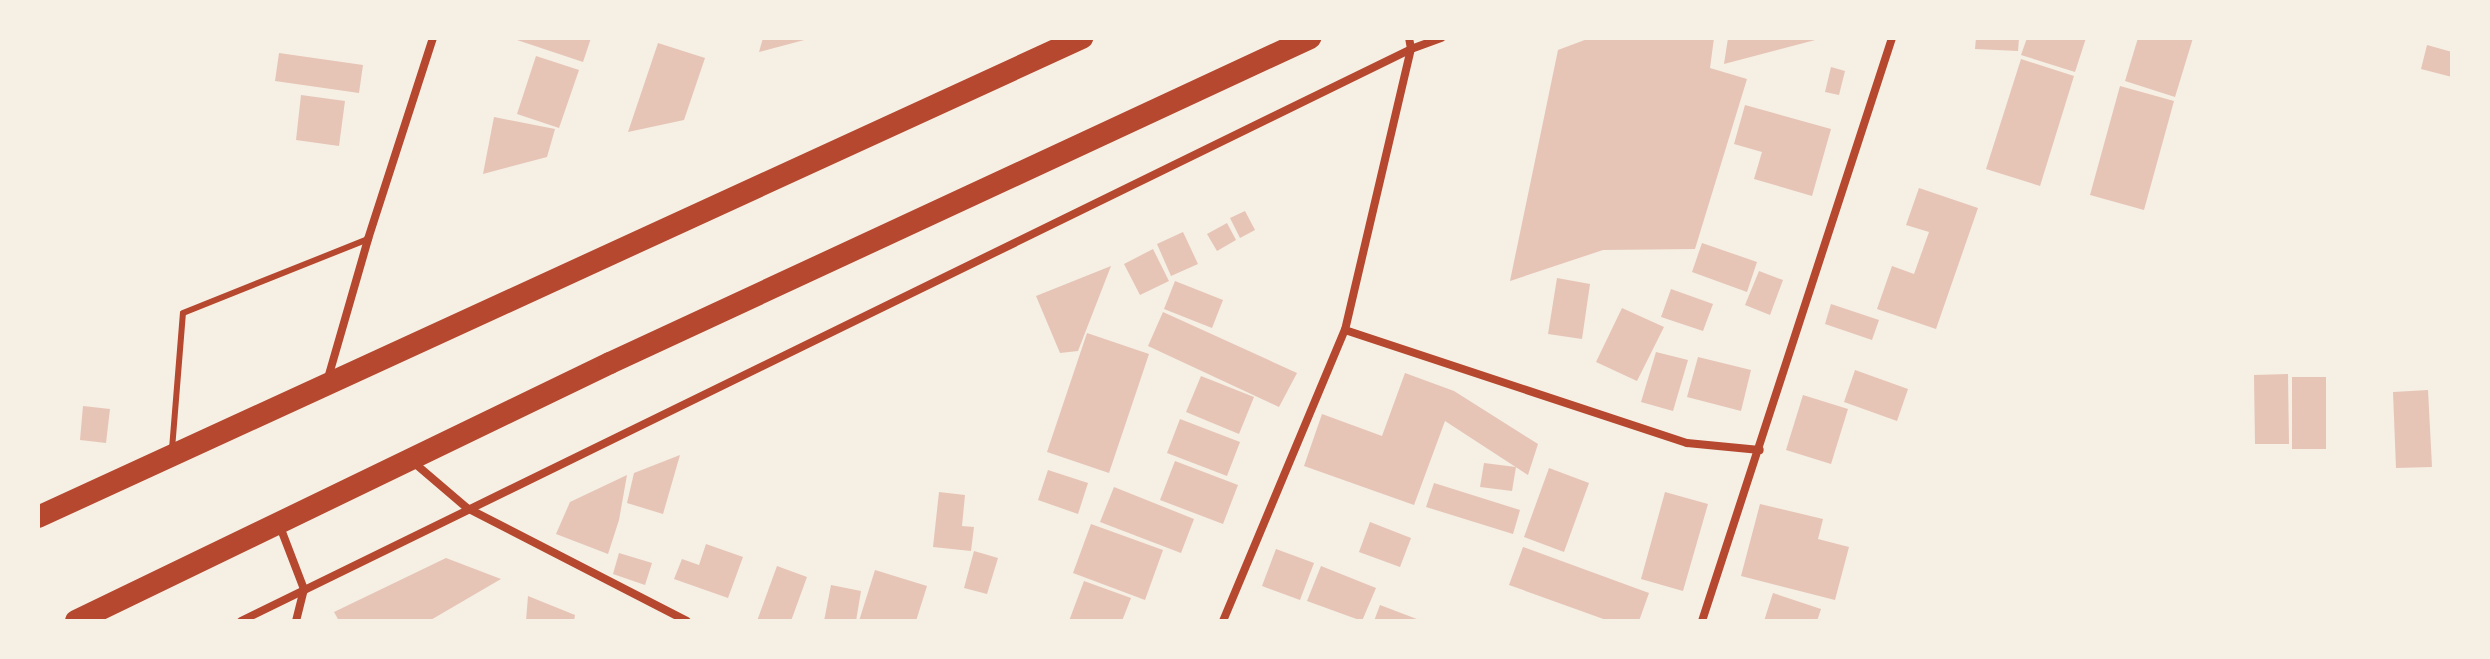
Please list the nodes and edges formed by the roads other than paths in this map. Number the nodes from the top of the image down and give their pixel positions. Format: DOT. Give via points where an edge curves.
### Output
graph roads {
  1 [pos="433,38"];
  2 [pos="1082,38"];
  3 [pos="1310,38"];
  4 [pos="1409,38"];
  5 [pos="1441,38"];
  6 [pos="1892,38"];
  7 [pos="1411,49"];
  8 [pos="368,239"];
  9 [pos="1345,330"];
  10 [pos="326,387"];
  11 [pos="1760,450"];
  12 [pos="172,456"];
  13 [pos="411,460"];
  14 [pos="467,508"];
  15 [pos="38,517"];
  16 [pos="279,523"];
  17 [pos="304,589"];
  18 [pos="76,621"];
  19 [pos="241,621"];
  20 [pos="296,621"];
  21 [pos="687,621"];
  22 [pos="1223,621"];
  23 [pos="1702,621"];
  1 -- 8 [label="street"];
  2 -- 10 [label="highway"];
  3 -- 13 [label="highway"];
  4 -- 7 [label="street"];
  5 -- 7 [label="street"];
  6 -- 11 [label="street"];
  7 -- 9 [label="street"];
  7 -- 14 [label="street"];
  8 -- 10 [label="street"];
  8 -- 12 [label="lane" via="183,313"];
  9 -- 11 [label="street" via="1687,443"];
  9 -- 22 [label="street"];
  10 -- 12 [label="highway"];
  11 -- 23 [label="street"];
  12 -- 15 [label="highway"];
  13 -- 14 [label="street"];
  13 -- 16 [label="highway"];
  14 -- 17 [label="street"];
  14 -- 21 [label="street"];
  16 -- 17 [label="street"];
  16 -- 18 [label="highway"];
  17 -- 19 [label="street"];
  17 -- 20 [label="street"];
}
